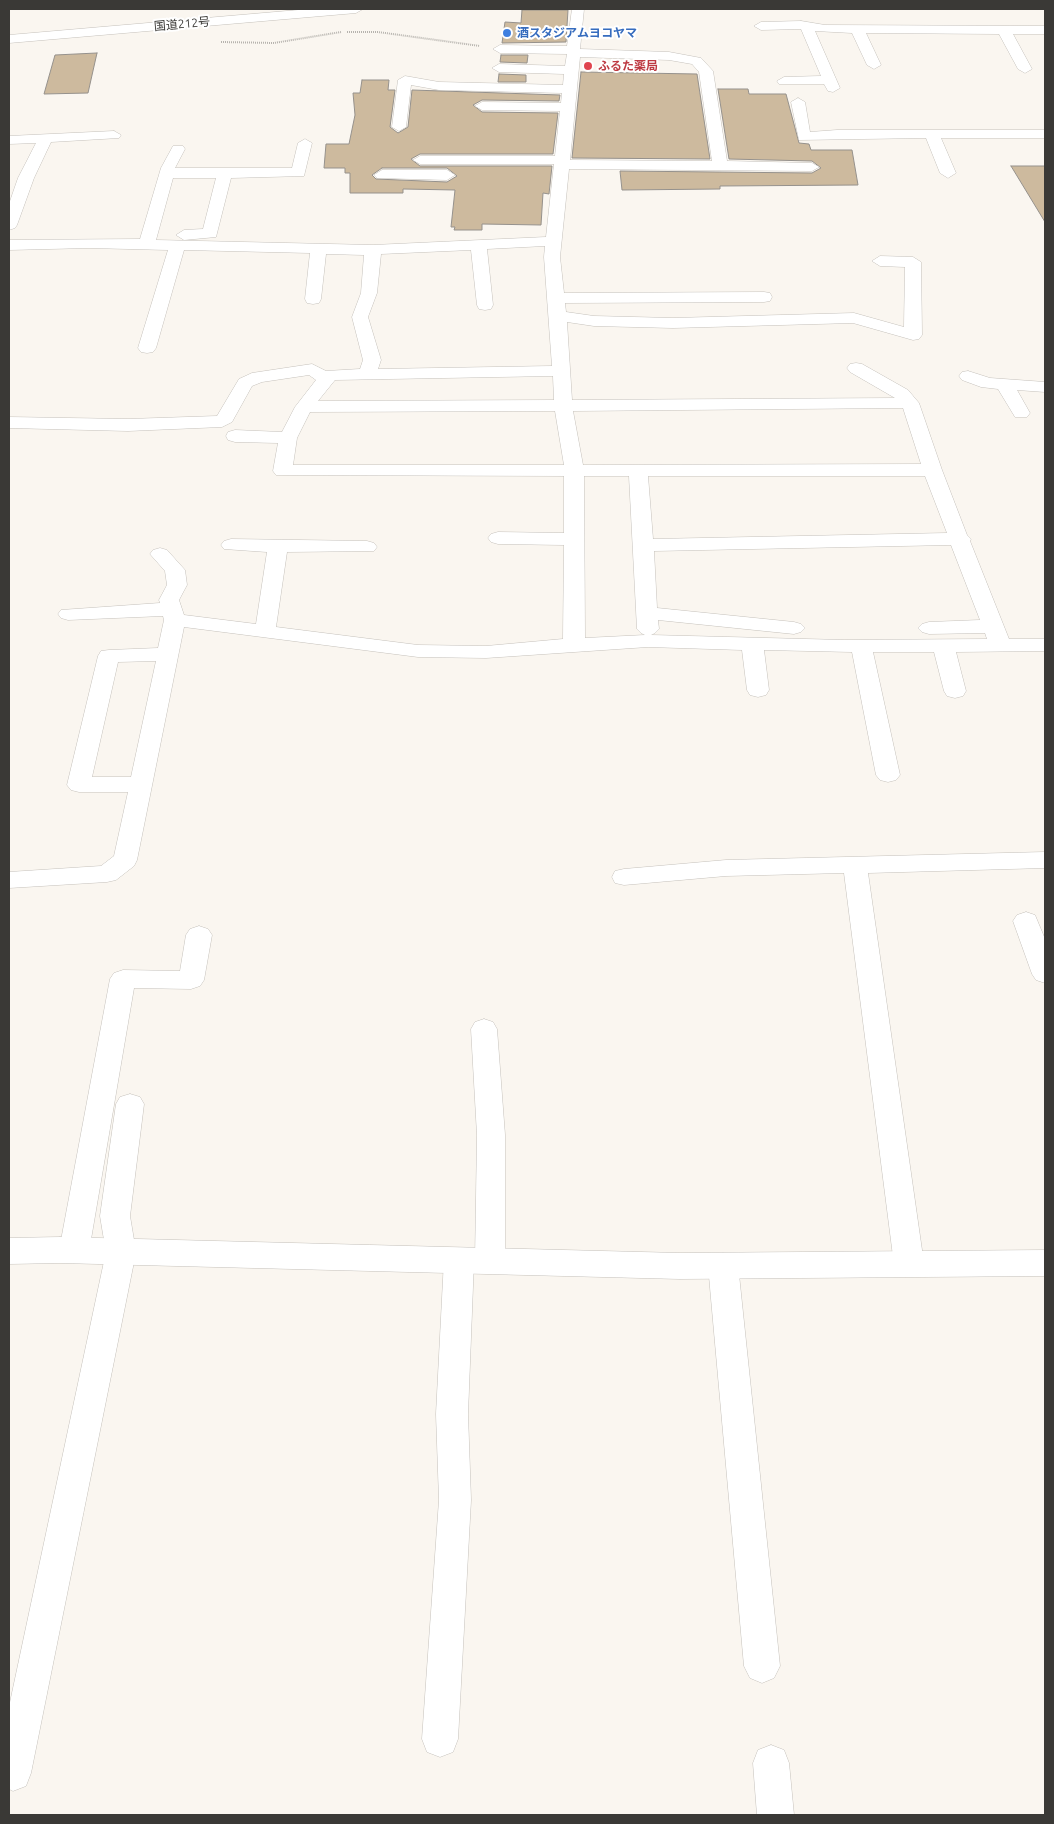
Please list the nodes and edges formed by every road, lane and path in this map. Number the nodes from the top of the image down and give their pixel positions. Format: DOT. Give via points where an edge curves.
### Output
graph roads {
  1 [pos="356,9"];
  2 [pos="578,9"];
  3 [pos="761,26"];
  4 [pos="806,26"];
  5 [pos="857,30"];
  6 [pos="1004,30"];
  7 [pos="1045,30"];
  8 [pos="9,39"];
  9 [pos="214,42"];
  10 [pos="500,49"];
  11 [pos="574,52"];
  12 [pos="874,66"];
  13 [pos="498,68"];
  14 [pos="1025,68"];
  15 [pos="572,70"];
  16 [pos="784,81"];
  17 [pos="570,89"];
  18 [pos="798,102"];
  19 [pos="482,106"];
  20 [pos="568,107"];
  21 [pos="399,127"];
  22 [pos="932,134"];
  23 [pos="1045,134"];
  24 [pos="114,135"];
  25 [pos="46,138"];
  26 [pos="9,140"];
  27 [pos="305,144"];
  28 [pos="178,149"];
  29 [pos="420,160"];
  30 [pos="481,160"];
  31 [pos="562,162"];
  32 [pos="720,166"];
  33 [pos="812,166"];
  34 [pos="167,173"];
  35 [pos="225,173"];
  36 [pos="948,173"];
  37 [pos="382,175"];
  38 [pos="9,225"];
  39 [pos="554,241"];
  40 [pos="147,244"];
  41 [pos="172,244"];
  42 [pos="9,245"];
  43 [pos="478,245"];
  44 [pos="319,248"];
  45 [pos="373,250"];
  46 [pos="880,261"];
  47 [pos="662,297"];
  48 [pos="764,297"];
  49 [pos="557,298"];
  50 [pos="313,299"];
  51 [pos="485,305"];
  52 [pos="558,316"];
  53 [pos="667,323"];
  54 [pos="146,348"];
  55 [pos="856,368"];
  56 [pos="560,371"];
  57 [pos="367,374"];
  58 [pos="968,376"];
  59 [pos="326,379"];
  60 [pos="1004,384"];
  61 [pos="1045,387"];
  62 [pos="910,403"];
  63 [pos="563,404"];
  64 [pos="304,407"];
  65 [pos="1021,413"];
  66 [pos="9,423"];
  67 [pos="235,436"];
  68 [pos="288,438"];
  69 [pos="574,470"];
  70 [pos="932,470"];
  71 [pos="638,472"];
  72 [pos="498,538"];
  73 [pos="574,539"];
  74 [pos="961,539"];
  75 [pos="231,545"];
  76 [pos="644,545"];
  77 [pos="278,546"];
  78 [pos="367,547"];
  79 [pos="160,554"];
  80 [pos="647,613"];
  81 [pos="68,614"];
  82 [pos="173,614"];
  83 [pos="264,631"];
  84 [pos="997,635"];
  85 [pos="648,641"];
  86 [pos="752,643"];
  87 [pos="574,644"];
  88 [pos="943,645"];
  89 [pos="1045,645"];
  90 [pos="862,646"];
  91 [pos="168,654"];
  92 [pos="758,690"];
  93 [pos="955,691"];
  94 [pos="888,775"];
  95 [pos="141,784"];
  96 [pos="1045,860"];
  97 [pos="855,864"];
  98 [pos="624,877"];
  99 [pos="9,880"];
  100 [pos="1026,921"];
  101 [pos="199,935"];
  102 [pos="1045,974"];
  103 [pos="484,1029"];
  104 [pos="130,1104"];
  105 [pos="9,1251"];
  106 [pos="74,1251"];
  107 [pos="121,1252"];
  108 [pos="475,1260"];
  109 [pos="1045,1263"];
  110 [pos="909,1264"];
  111 [pos="723,1265"];
  112 [pos="762,1666"];
  113 [pos="440,1738"];
  114 [pos="772,1763"];
  115 [pos="13,1773"];
  116 [pos="776,1815"];
  1 -- 8 [label="main road, 国道212号"];
  2 -- 11 [label="street"];
  3 -- 4 [label="street"];
  4 -- 5 [label="street"];
  4 -- 16 [label="street" via="831,84"];
  5 -- 6 [label="street"];
  5 -- 12 [label="street"];
  6 -- 7 [label="street"];
  6 -- 14 [label="street"];
  9 -- 10 [label="path" via="274,43 354,31"];
  10 -- 11 [label="street"];
  11 -- 15 [label="street"];
  11 -- 32 [label="street" via="669,56 696,61 706,71"];
  13 -- 15 [label="street"];
  15 -- 17 [label="street"];
  17 -- 20 [label="street"];
  17 -- 21 [label="street" via="440,86 405,80"];
  18 -- 22 [label="street" via="804,137 909,127"];
  19 -- 20 [label="street" via="502,112"];
  20 -- 31 [label="street"];
  22 -- 23 [label="street"];
  22 -- 36 [label="street"];
  24 -- 25 [label="street"];
  25 -- 26 [label="street"];
  25 -- 38 [label="street" via="26,178"];
  27 -- 35 [label="street" via="299,173"];
  28 -- 34 [label="street"];
  29 -- 30 [label="street"];
  30 -- 31 [label="street"];
  30 -- 37 [label="street" via="449,175"];
  31 -- 32 [label="street"];
  31 -- 39 [label="street"];
  32 -- 33 [label="street"];
  34 -- 35 [label="street"];
  34 -- 40 [label="street"];
  35 -- 41 [label="street" via="210,234 181,234"];
  39 -- 43 [label="street"];
  39 -- 49 [label="street" via="552,257"];
  40 -- 41 [label="street"];
  40 -- 42 [label="street"];
  41 -- 44 [label="street"];
  41 -- 54 [label="street"];
  43 -- 45 [label="street"];
  43 -- 51 [label="street"];
  44 -- 45 [label="street"];
  44 -- 50 [label="street"];
  45 -- 57 [label="street" via="369,293 360,317 372,360"];
  46 -- 53 [label="street" via="913,262 913,335 854,318"];
  47 -- 48 [label="street"];
  47 -- 49 [label="street"];
  47 -- 53 [label="street"];
  49 -- 52 [label="street"];
  52 -- 53 [label="street" via="594,321"];
  52 -- 56 [label="street"];
  55 -- 62 [label="street" via="902,394"];
  56 -- 57 [label="street"];
  56 -- 63 [label="street"];
  57 -- 59 [label="street" via="330,374"];
  58 -- 60 [label="street" via="987,383"];
  59 -- 64 [label="street"];
  59 -- 66 [label="street" via="312,369 258,377 245,383 222,421 128,425"];
  60 -- 61 [label="street"];
  60 -- 65 [label="street"];
  62 -- 63 [label="street"];
  62 -- 70 [label="street"];
  63 -- 64 [label="street"];
  63 -- 69 [label="street"];
  64 -- 68 [label="street"];
  67 -- 68 [label="street"];
  68 -- 69 [label="street" via="283,471"];
  69 -- 71 [label="street"];
  69 -- 73 [label="street"];
  70 -- 71 [label="street"];
  70 -- 74 [label="street"];
  71 -- 76 [label="street"];
  72 -- 73 [label="street"];
  73 -- 87 [label="street"];
  74 -- 76 [label="street"];
  74 -- 84 [label="street"];
  75 -- 77 [label="street"];
  76 -- 80 [label="street"];
  77 -- 78 [label="street"];
  77 -- 83 [label="street"];
  79 -- 82 [label="street" via="175,570 177,585 169,600"];
  80 -- 84 [label="street" via="776,628"];
  80 -- 85 [label="street"];
  81 -- 82 [label="street"];
  82 -- 83 [label="street"];
  82 -- 91 [label="street"];
  83 -- 87 [label="street" via="418,651 486,652"];
  84 -- 88 [label="street"];
  84 -- 89 [label="street"];
  85 -- 86 [label="street"];
  85 -- 87 [label="street"];
  86 -- 90 [label="street"];
  86 -- 92 [label="street"];
  88 -- 90 [label="street"];
  88 -- 93 [label="street"];
  90 -- 94 [label="street"];
  91 -- 95 [label="street"];
  91 -- 95 [label="street" via="110,656 79,785"];
  95 -- 99 [label="street" via="125,860 106,874"];
  96 -- 97 [label="street"];
  97 -- 98 [label="street" via="726,868"];
  97 -- 110 [label="street"];
  100 -- 102 [label="street"];
  101 -- 106 [label="street" via="191,980 123,979"];
  103 -- 108 [label="street" via="491,1135"];
  104 -- 107 [label="street" via="115,1216"];
  105 -- 106 [label="main road"];
  106 -- 107 [label="main road"];
  107 -- 108 [label="main road"];
  107 -- 115 [label="street"];
  108 -- 111 [label="main road"];
  108 -- 113 [label="street" via="452,1414 455,1500"];
  109 -- 110 [label="main road"];
  110 -- 111 [label="main road"];
  111 -- 112 [label="street"];
  114 -- 116 [label="street"];
}
